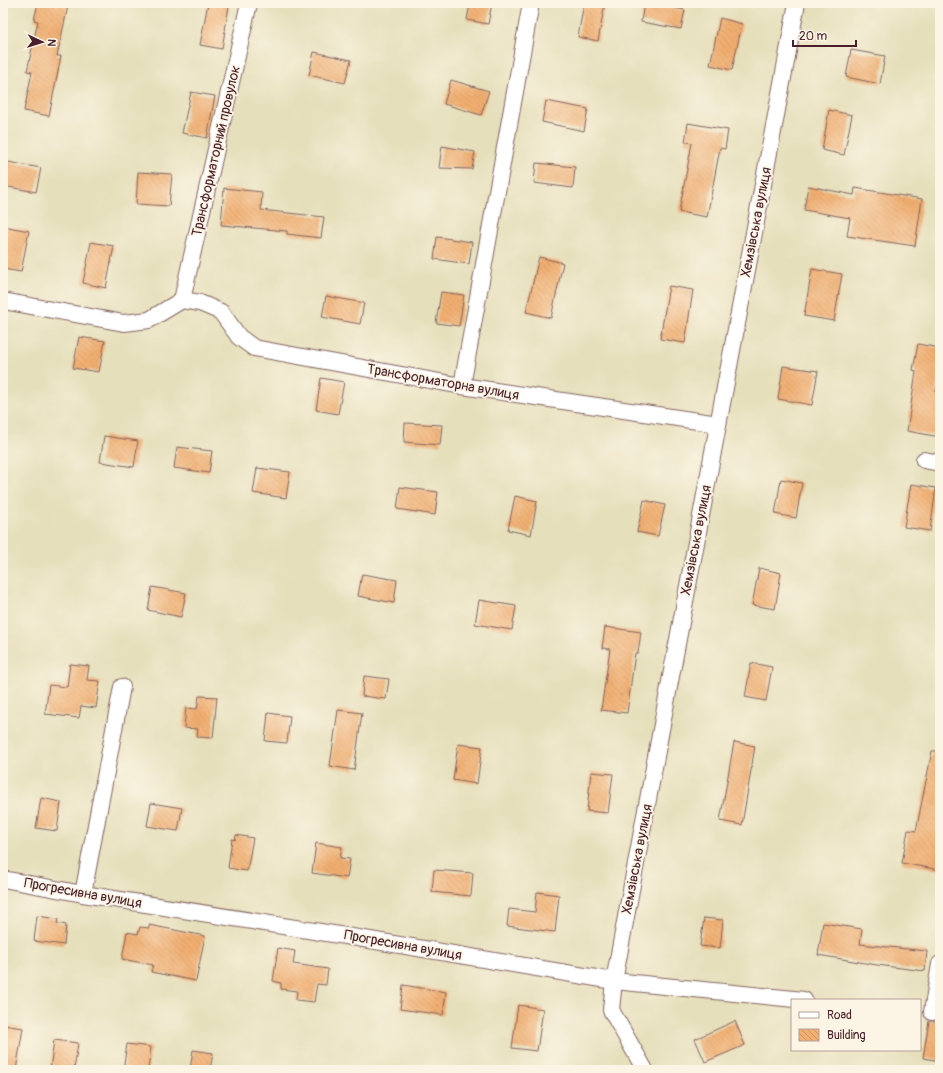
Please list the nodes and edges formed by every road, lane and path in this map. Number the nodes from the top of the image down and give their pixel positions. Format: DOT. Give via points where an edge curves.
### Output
graph roads {
  1 [pos="249,3"];
  2 [pos="531,3"];
  3 [pos="797,3"];
  4 [pos="182,300"];
  5 [pos="3,301"];
  6 [pos="462,386"];
  7 [pos="718,424"];
  8 [pos="924,460"];
  9 [pos="940,463"];
  10 [pos="122,687"];
  11 [pos="3,879"];
  12 [pos="83,894"];
  13 [pos="940,964"];
  14 [pos="614,982"];
  15 [pos="793,999"];
  16 [pos="930,1012"];
  17 [pos="645,1070"];
  1 -- 4 [label="street, Трансформаторний провулок"];
  2 -- 6 [label="street"];
  3 -- 7 [label="street, Хемзівська вулиця"];
  4 -- 5 [label="street" via="149,320 124,323"];
  4 -- 6 [label="street, Трансформаторна вулиця" via="200,303 221,312 239,337 254,348"];
  6 -- 7 [label="street, Трансформаторна вулиця"];
  7 -- 14 [label="street, Хемзівська вулиця"];
  8 -- 9 [label="street"];
  10 -- 12 [label="street"];
  11 -- 12 [label="street, Прогресивна вулиця"];
  12 -- 14 [label="street, Прогресивна вулиця"];
  13 -- 16 [label="street"];
  14 -- 15 [label="street, Прогресивна вулиця"];
  14 -- 17 [label="street, Хемзівська вулиця" via="611,1010"];
}
